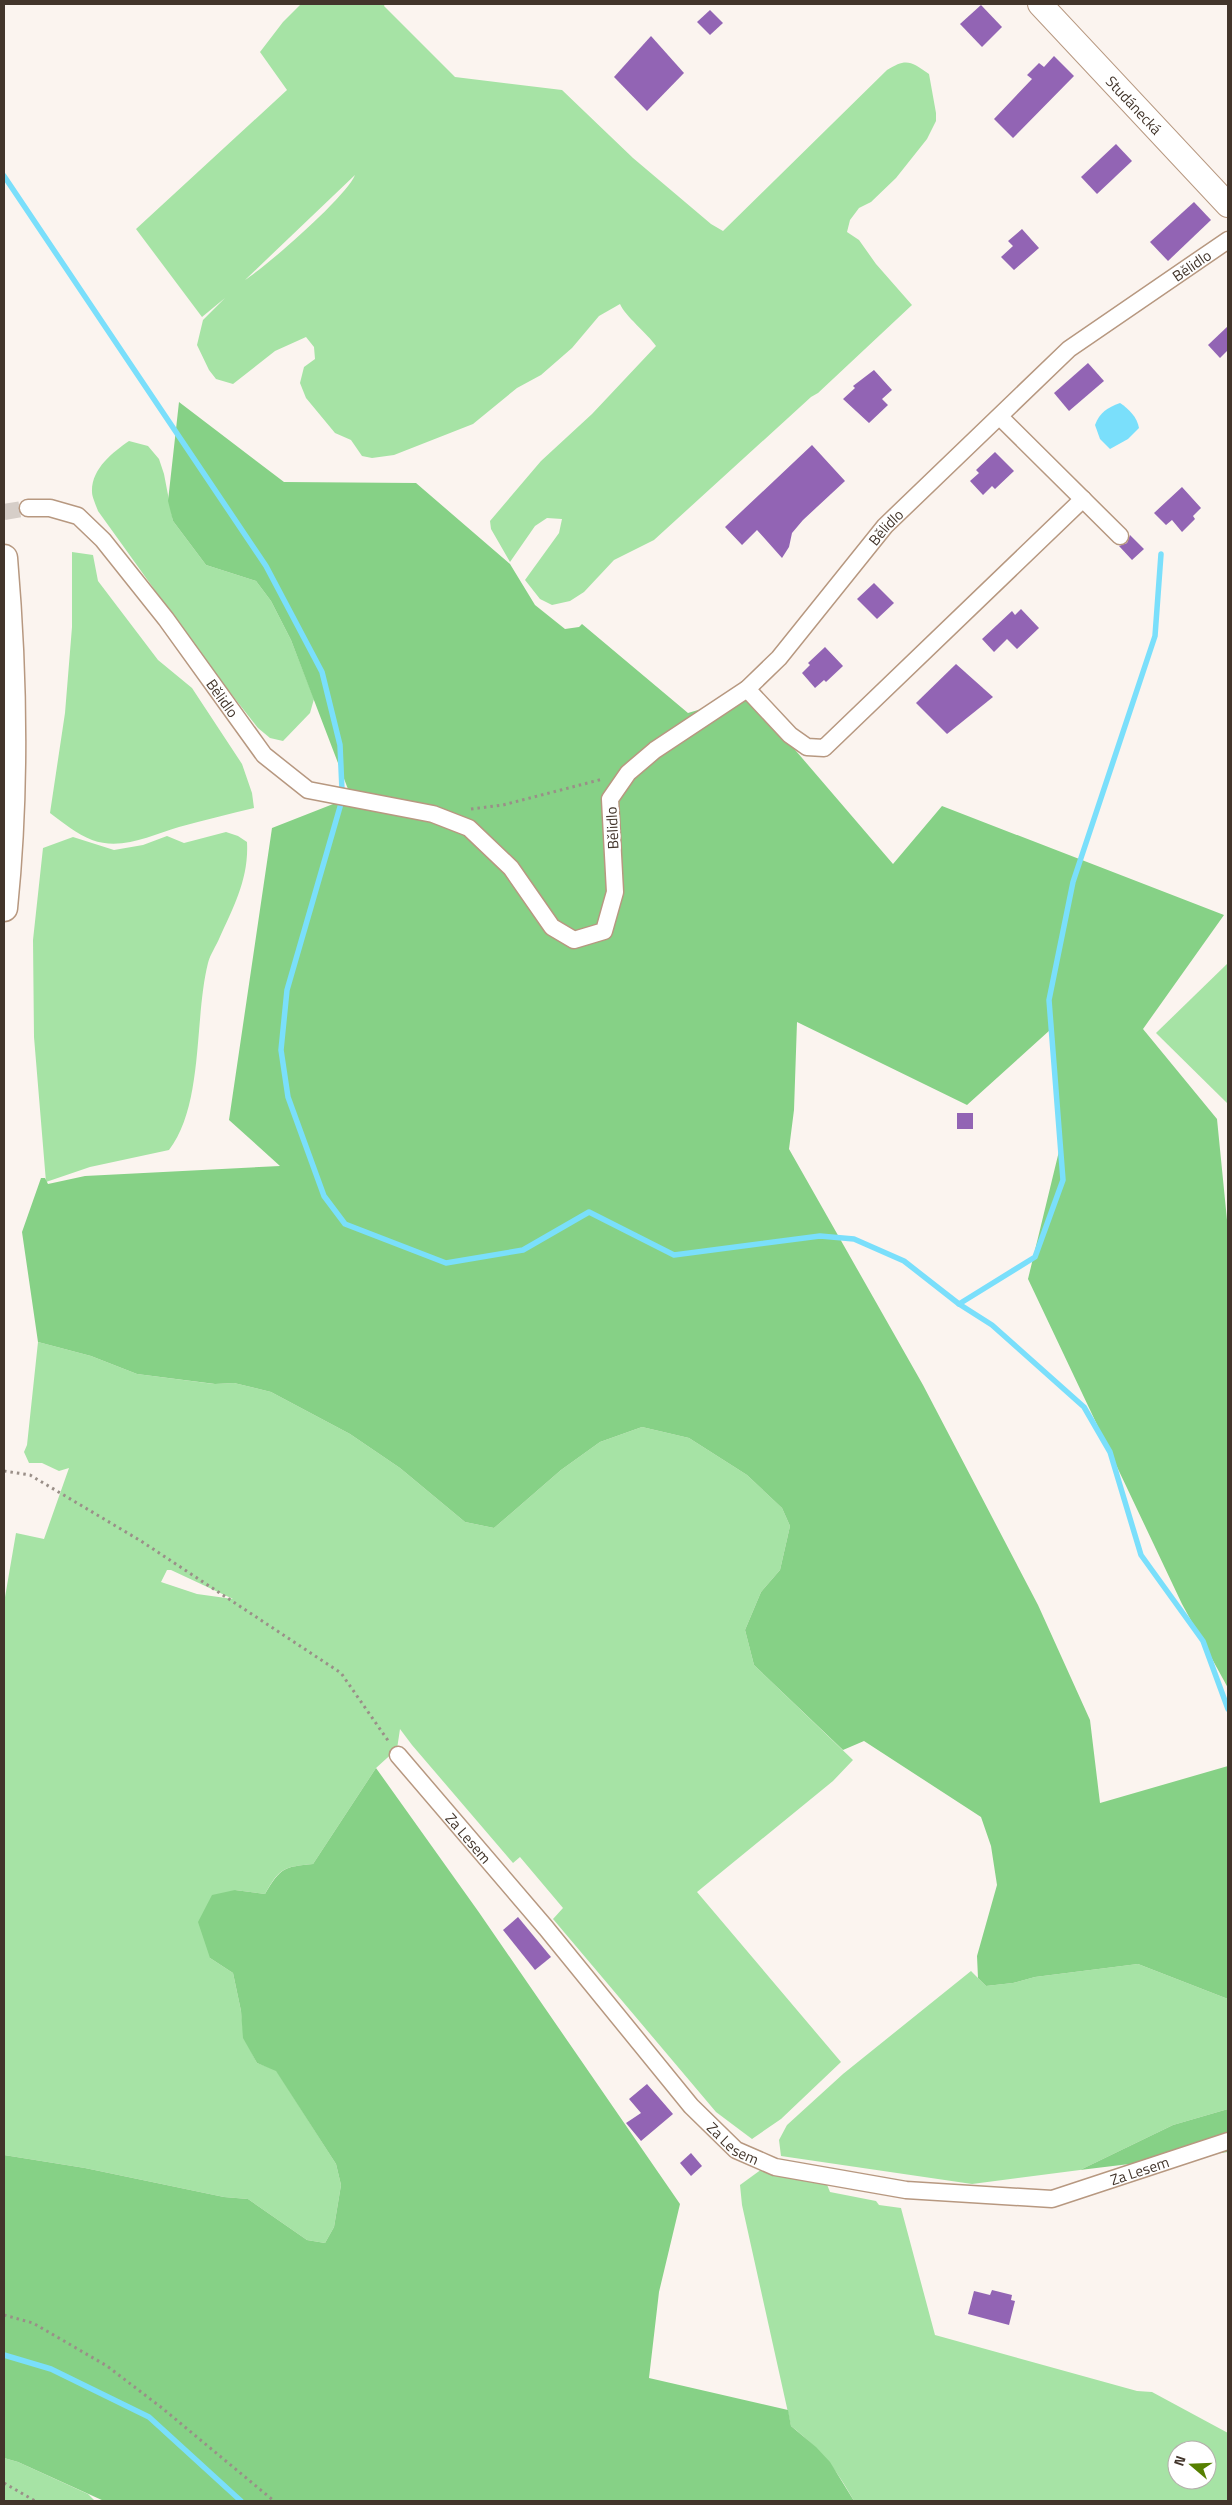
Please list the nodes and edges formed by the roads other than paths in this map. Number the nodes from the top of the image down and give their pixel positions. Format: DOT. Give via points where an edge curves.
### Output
graph roads {
  1 [pos="1040,4"];
  2 [pos="1228,205"];
  3 [pos="1228,240"];
  4 [pos="1000,417"];
  5 [pos="1083,499"];
  6 [pos="28,508"];
  7 [pos="1120,536"];
  8 [pos="4,558"];
  9 [pos="747,689"];
  10 [pos="4,908"];
  11 [pos="398,1755"];
  12 [pos="1228,2141"];
  1 -- 2 [label="street, Studánecká"];
  3 -- 4 [label="street, Bělidlo" via="1069,349"];
  4 -- 5 [label="street"];
  4 -- 9 [label="street, Bělidlo" via="885,526 779,658"];
  5 -- 7 [label="street"];
  5 -- 9 [label="street" via="824,748 807,747 790,736"];
  6 -- 9 [label="street, Bělidlo" via="50,508 78,516 103,540 264,755 308,790 433,814 469,828 511,868 552,927 574,940 604,931 615,892 610,798 628,772 655,750"];
  8 -- 10 [label="main road" via="14,715 13,790"];
  11 -- 12 [label="street, Za Lesem" via="546,1928 691,2106 736,2150 776,2167 906,2190 1052,2199"];
}
